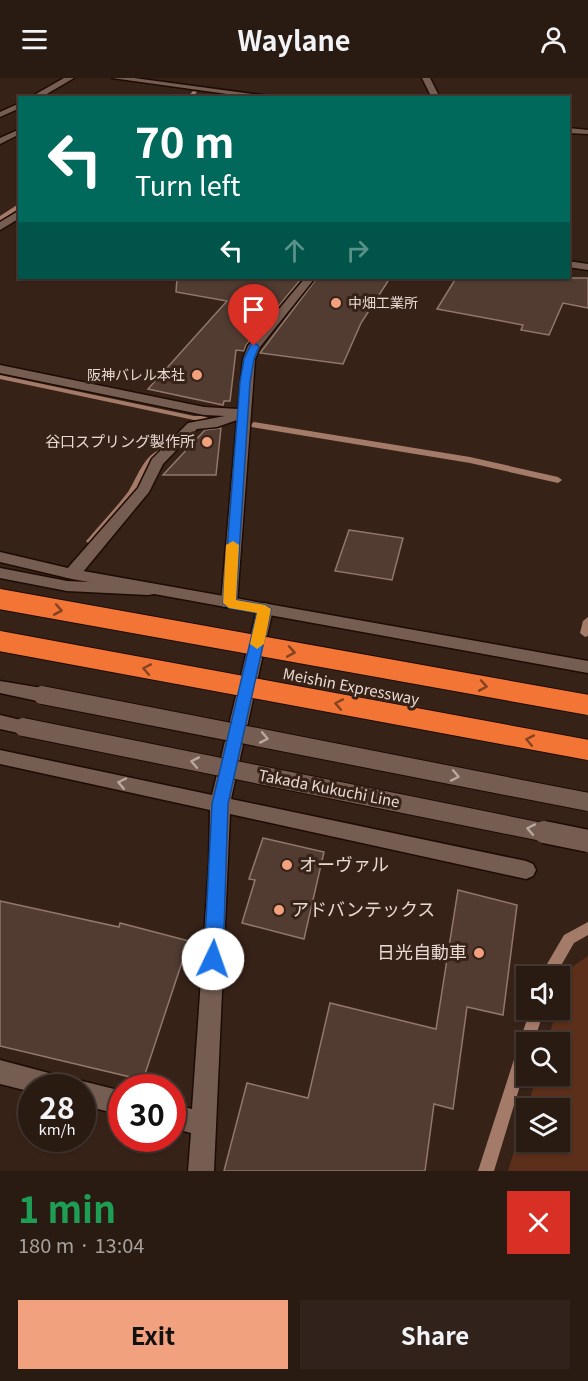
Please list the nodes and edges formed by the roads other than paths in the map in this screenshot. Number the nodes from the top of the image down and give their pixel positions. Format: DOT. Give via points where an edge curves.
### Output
graph roads {
  1 [pos="70,78"];
  2 [pos="116,78"];
  3 [pos="215,78"];
  4 [pos="426,78"];
  5 [pos="196,88"];
  6 [pos="37,96"];
  7 [pos="185,96"];
  8 [pos="262,96"];
  9 [pos="435,96"];
  10 [pos="18,106"];
  11 [pos="0,115"];
  12 [pos="570,130"];
  13 [pos="18,132"];
  14 [pos="588,132"];
  15 [pos="0,141"];
  16 [pos="18,214"];
  17 [pos="0,227"];
  18 [pos="570,264"];
  19 [pos="588,267"];
  20 [pos="309,279"];
  21 [pos="0,369"];
  22 [pos="243,413"];
  23 [pos="0,557"];
  24 [pos="0,573"];
  25 [pos="72,574"];
  26 [pos="171,591"];
  27 [pos="0,599"];
  28 [pos="229,603"];
  29 [pos="265,609"];
  30 [pos="0,641"];
  31 [pos="588,667"];
  32 [pos="0,687"];
  33 [pos="588,705"];
  34 [pos="0,722"];
  35 [pos="588,750"];
  36 [pos="0,758"];
  37 [pos="588,802"];
  38 [pos="220,804"];
  39 [pos="588,841"];
  40 [pos="526,870"];
  41 [pos="0,1072"];
  42 [pos="18,1077"];
  43 [pos="186,1120"];
  44 [pos="203,1124"];
  45 [pos="201,1171"];
  1 -- 6 [label="street"];
  2 -- 5 [label="street"];
  3 -- 5 [label="street"];
  4 -- 9 [label="street"];
  5 -- 7 [label="street"];
  5 -- 8 [label="street"];
  10 -- 11 [label="street"];
  12 -- 14 [label="street"];
  13 -- 15 [label="street"];
  16 -- 17 [label="street"];
  18 -- 19 [label="street"];
  20 -- 22 [label="street" via="254,346"];
  21 -- 22 [label="street" via="204,411"];
  22 -- 25 [label="street" via="218,423 193,426 158,462 144,489"];
  22 -- 28 [label="street"];
  23 -- 25 [label="street"];
  24 -- 26 [label="street" via="67,586"];
  25 -- 26 [label="street"];
  26 -- 28 [label="street"];
  27 -- 33 [label="highway, Meishin Expressway, one-way, bridge"];
  28 -- 29 [label="street"];
  29 -- 31 [label="street"];
  29 -- 38 [label="street"];
  35 -- 30 [label="highway, Meishin Expressway, one-way, bridge"];
  32 -- 37 [label="street, one-way, bridge"];
  39 -- 34 [label="street, Takada Kukuchi Line, one-way, bridge"];
  38 -- 36 [label="street, one-way"];
  38 -- 40 [label="street"];
  38 -- 44 [label="street"];
  41 -- 42 [label="street"];
  43 -- 44 [label="street"];
  44 -- 45 [label="street"];
}
